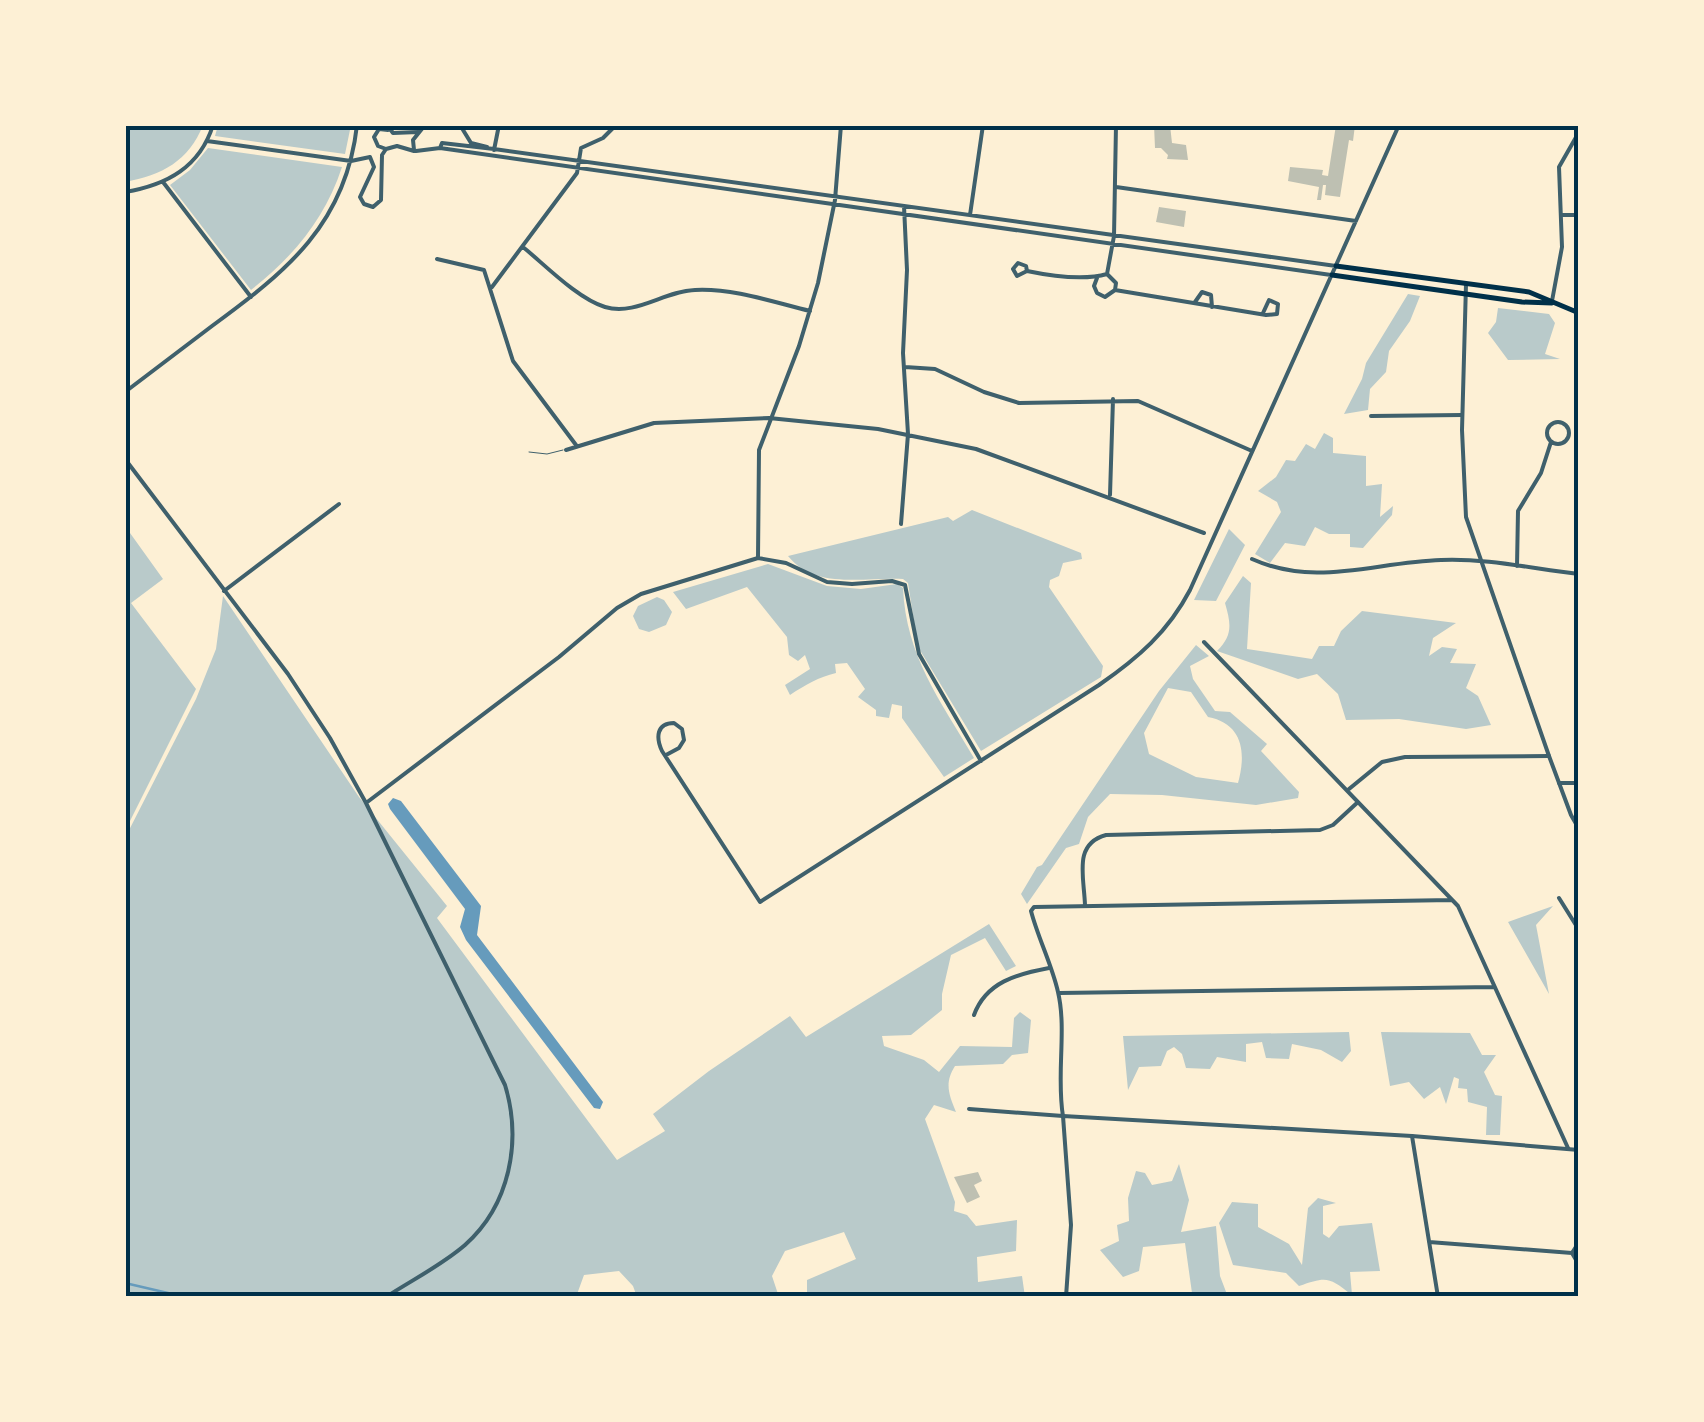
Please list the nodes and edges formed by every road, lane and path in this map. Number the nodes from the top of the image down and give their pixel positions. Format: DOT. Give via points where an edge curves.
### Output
graph roads {
  1 [pos="213,125"];
  2 [pos="357,125"];
  3 [pos="425,125"];
  4 [pos="460,125"];
  5 [pos="499,125"];
  6 [pos="616,125"];
  7 [pos="841,125"];
  8 [pos="983,125"];
  9 [pos="1116,125"];
  10 [pos="1399,125"];
  11 [pos="388,127"];
  12 [pos="418,132"];
  13 [pos="1579,132"];
  14 [pos="207,141"];
  15 [pos="440,148"];
  16 [pos="386,149"];
  17 [pos="493,149"];
  18 [pos="416,151"];
  19 [pos="494,156"];
  20 [pos="578,160"];
  21 [pos="351,161"];
  22 [pos="578,168"];
  23 [pos="163,182"];
  24 [pos="1116,186"];
  25 [pos="125,192"];
  26 [pos="836,196"];
  27 [pos="834,204"];
  28 [pos="904,206"];
  29 [pos="903,214"];
  30 [pos="970,215"];
  31 [pos="1561,215"];
  32 [pos="1579,216"];
  33 [pos="1356,221"];
  34 [pos="1114,236"];
  35 [pos="1113,243"];
  36 [pos="523,247"];
  37 [pos="437,258"];
  38 [pos="1336,266"];
  39 [pos="1027,271"];
  40 [pos="1107,274"];
  41 [pos="1332,275"];
  42 [pos="1096,278"];
  43 [pos="1466,284"];
  44 [pos="491,288"];
  45 [pos="1115,290"];
  46 [pos="1465,294"];
  47 [pos="251,297"];
  48 [pos="1195,302"];
  49 [pos="1552,303"];
  50 [pos="1212,307"];
  51 [pos="810,310"];
  52 [pos="1262,312"];
  53 [pos="1579,313"];
  54 [pos="905,366"];
  55 [pos="125,392"];
  56 [pos="1113,400"];
  57 [pos="1462,415"];
  58 [pos="1370,416"];
  59 [pos="770,418"];
  60 [pos="908,434"];
  61 [pos="1552,442"];
  62 [pos="576,445"];
  63 [pos="566,450"];
  64 [pos="529,452"];
  65 [pos="1252,452"];
  66 [pos="125,459"];
  67 [pos="1110,497"];
  68 [pos="338,504"];
  69 [pos="901,524"];
  70 [pos="1204,532"];
  71 [pos="758,558"];
  72 [pos="1252,559"];
  73 [pos="1480,562"];
  74 [pos="1517,566"];
  75 [pos="1579,574"];
  76 [pos="224,590"];
  77 [pos="1204,642"];
  78 [pos="666,755"];
  79 [pos="1549,756"];
  80 [pos="981,761"];
  81 [pos="1560,783"];
  82 [pos="1579,783"];
  83 [pos="1347,790"];
  84 [pos="1358,802"];
  85 [pos="366,803"];
  86 [pos="1579,828"];
  87 [pos="1560,898"];
  88 [pos="1452,900"];
  89 [pos="1085,904"];
  90 [pos="1579,930"];
  91 [pos="1049,968"];
  92 [pos="1495,987"];
  93 [pos="1059,993"];
  94 [pos="974,1015"];
  95 [pos="970,1110"];
  96 [pos="1063,1116"];
  97 [pos="1412,1136"];
  98 [pos="1568,1148"];
  99 [pos="1579,1150"];
  100 [pos="1430,1242"];
  101 [pos="1579,1242"];
  102 [pos="1572,1253"];
  103 [pos="1579,1265"];
  104 [pos="386,1297"];
  105 [pos="1066,1297"];
  106 [pos="1438,1297"];
  1 -- 14 [label="street"];
  2 -- 21 [label="street"];
  3 -- 12 [label="street"];
  4 -- 17 [label="street" via="471,143"];
  5 -- 17 [label="street"];
  6 -- 20 [label="street" via="582,147"];
  7 -- 26 [label="street"];
  8 -- 30 [label="street"];
  9 -- 24 [label="street"];
  10 -- 33 [label="street"];
  11 -- 12 [label="street"];
  11 -- 16 [label="street" via="374,137"];
  12 -- 18 [label="street"];
  13 -- 31 [label="street" via="1559,168"];
  14 -- 21 [label="street"];
  14 -- 23 [label="street" via="190,164"];
  15 -- 17 [label="street" via="445,143"];
  15 -- 18 [label="street"];
  15 -- 19 [label="street"];
  16 -- 18 [label="street"];
  16 -- 21 [label="street" via="381,200 373,206 360,197 373,159"];
  17 -- 19 [label="street"];
  17 -- 20 [label="street"];
  19 -- 22 [label="street"];
  20 -- 22 [label="street"];
  20 -- 26 [label="street"];
  21 -- 47 [label="street" via="310,242"];
  22 -- 27 [label="street"];
  22 -- 36 [label="street"];
  23 -- 25 [label="street"];
  23 -- 47 [label="street"];
  24 -- 33 [label="street"];
  24 -- 34 [label="street"];
  26 -- 27 [label="street"];
  26 -- 28 [label="street"];
  27 -- 29 [label="street"];
  27 -- 51 [label="street"];
  28 -- 29 [label="street"];
  28 -- 30 [label="street"];
  29 -- 35 [label="street"];
  29 -- 54 [label="street"];
  30 -- 34 [label="street"];
  31 -- 32 [label="street"];
  31 -- 49 [label="street"];
  33 -- 38 [label="street"];
  34 -- 35 [label="street"];
  34 -- 38 [label="street"];
  35 -- 40 [label="street"];
  35 -- 41 [label="street"];
  36 -- 44 [label="street"];
  36 -- 51 [label="street" via="612,309 706,290"];
  37 -- 44 [label="street" via="480,267"];
  38 -- 41 [label="street"];
  38 -- 43 [label="main road"];
  39 -- 42 [label="street"];
  40 -- 42 [label="street"];
  40 -- 45 [label="street"];
  41 -- 46 [label="main road"];
  41 -- 65 [label="street"];
  42 -- 45 [label="street" via="1097,294"];
  43 -- 46 [label="street"];
  43 -- 49 [label="main road" via="1529,292"];
  44 -- 62 [label="street" via="513,361"];
  45 -- 48 [label="street"];
  46 -- 49 [label="main road"];
  46 -- 57 [label="street"];
  47 -- 55 [label="street"];
  48 -- 50 [label="street"];
  48 -- 50 [label="street" via="1207,292"];
  49 -- 53 [label="main road"];
  50 -- 52 [label="street"];
  51 -- 59 [label="street"];
  54 -- 56 [label="street" via="935,369 1019,402"];
  54 -- 60 [label="street"];
  56 -- 65 [label="street" via="1152,406"];
  56 -- 67 [label="street"];
  57 -- 58 [label="street"];
  57 -- 73 [label="street" via="1463,497"];
  59 -- 60 [label="street"];
  59 -- 62 [label="street" via="654,423"];
  59 -- 71 [label="street" via="757,460"];
  60 -- 67 [label="street"];
  60 -- 69 [label="street"];
  61 -- 61 [label="street" via="1547,428 1563,423 1567,439"];
  61 -- 74 [label="street" via="1518,511"];
  62 -- 63 [label="street"];
  63 -- 64 [label="lane"];
  65 -- 80 [label="street" via="1190,590 1159,637 1108,679"];
  66 -- 76 [label="street"];
  67 -- 70 [label="street"];
  68 -- 76 [label="street"];
  71 -- 80 [label="street" via="834,583 903,584 919,654"];
  71 -- 85 [label="street" via="631,598"];
  72 -- 73 [label="street" via="1317,575 1407,561"];
  73 -- 74 [label="street"];
  73 -- 79 [label="street"];
  74 -- 75 [label="street"];
  76 -- 85 [label="street" via="308,702"];
  77 -- 83 [label="street"];
  78 -- 78 [label="street" via="658,734 674,723 684,740"];
  78 -- 80 [label="street" via="760,902"];
  79 -- 81 [label="street"];
  79 -- 83 [label="street" via="1391,759"];
  81 -- 82 [label="street"];
  81 -- 86 [label="street"];
  83 -- 84 [label="street"];
  84 -- 88 [label="street"];
  84 -- 89 [label="street" via="1320,830 1092,838 1083,860"];
  85 -- 104 [label="street" via="497,1066 513,1131 510,1165 484,1223 459,1250"];
  87 -- 90 [label="street"];
  88 -- 89 [label="street"];
  88 -- 92 [label="street"];
  89 -- 91 [label="street" via="1031,911"];
  91 -- 93 [label="street"];
  91 -- 94 [label="street" via="994,986"];
  92 -- 93 [label="street"];
  92 -- 98 [label="street"];
  93 -- 96 [label="street"];
  95 -- 96 [label="street"];
  96 -- 97 [label="street"];
  96 -- 105 [label="street" via="1071,1225"];
  97 -- 98 [label="street"];
  97 -- 100 [label="street"];
  98 -- 99 [label="street"];
  100 -- 102 [label="street"];
  100 -- 106 [label="street"];
  101 -- 102 [label="street"];
  102 -- 103 [label="street"];
}
